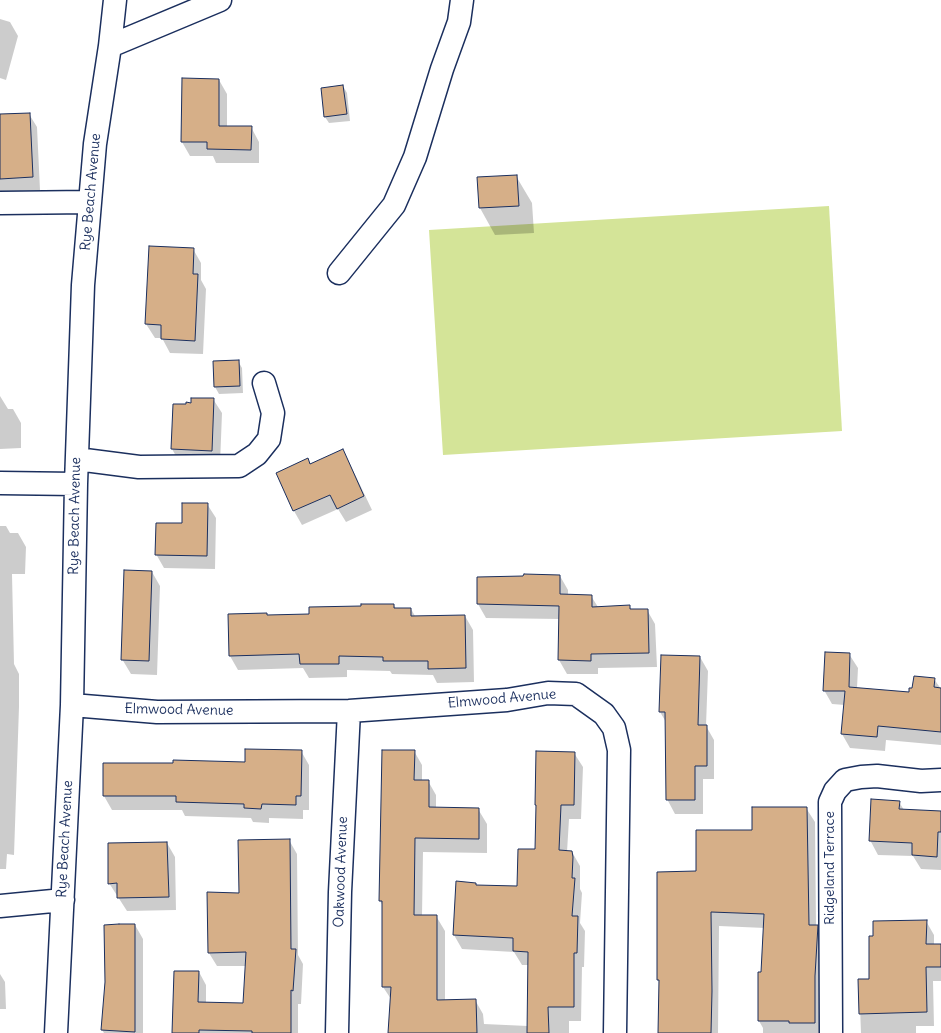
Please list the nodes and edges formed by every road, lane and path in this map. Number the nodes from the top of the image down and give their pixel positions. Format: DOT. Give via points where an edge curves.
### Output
graph roads {
  1 [pos="115,0"];
  2 [pos="220,0"];
  3 [pos="462,0"];
  4 [pos="110,46"];
  5 [pos="89,202"];
  6 [pos="0,203"];
  7 [pos="339,273"];
  8 [pos="264,383"];
  9 [pos="77,459"];
  10 [pos="0,483"];
  11 [pos="76,484"];
  12 [pos="72,705"];
  13 [pos="349,710"];
  14 [pos="941,780"];
  15 [pos="62,900"];
  16 [pos="0,906"];
  17 [pos="56,1033"];
  18 [pos="338,1033"];
  19 [pos="615,1033"];
  20 [pos="831,1033"];
  1 -- 4 [label="street, Rye Beach Avenue"];
  2 -- 4 [label="street"];
  3 -- 7 [label="street" via="459,22 415,157 394,205"];
  4 -- 5 [label="street, Rye Beach Avenue"];
  5 -- 6 [label="street"];
  5 -- 9 [label="street, Rye Beach Avenue" via="82,292"];
  8 -- 9 [label="street" via="273,413 269,439 257,454 239,466 139,467"];
  9 -- 11 [label="street, Rye Beach Avenue"];
  10 -- 11 [label="street"];
  11 -- 12 [label="street, Rye Beach Avenue"];
  12 -- 13 [label="street, Elmwood Avenue" via="157,712"];
  12 -- 15 [label="street, Rye Beach Avenue"];
  13 -- 18 [label="street, Oakwood Avenue" via="340,892"];
  13 -- 19 [label="street, Elmwood Avenue" via="507,700 548,693 576,694 604,714 614,728 619,750"];
  14 -- 20 [label="street, Ridgeland Terrace" via="861,777 845,780 832,797"];
  15 -- 16 [label="street"];
  15 -- 17 [label="street, Rye Beach Avenue"];
}
